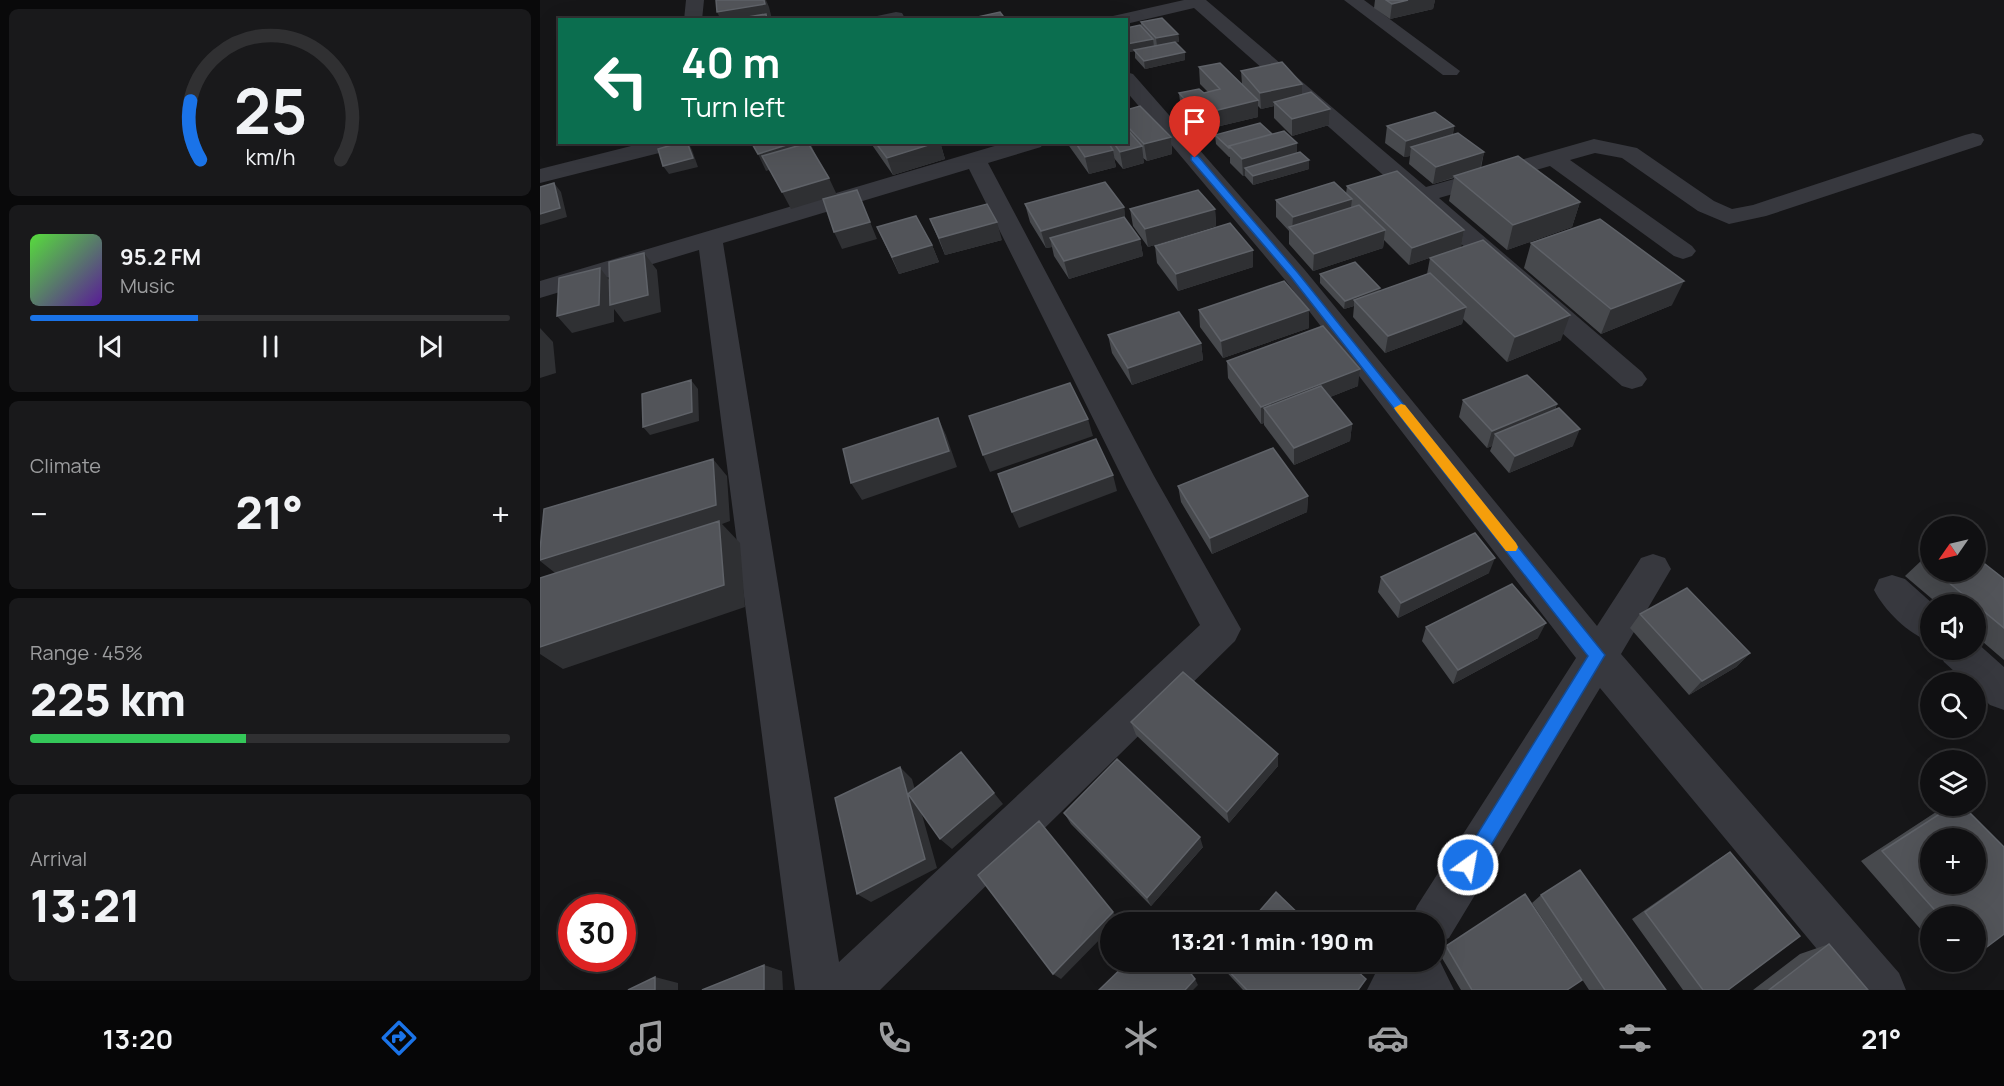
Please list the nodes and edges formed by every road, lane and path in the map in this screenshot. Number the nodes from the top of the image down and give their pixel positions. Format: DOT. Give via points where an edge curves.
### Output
graph roads {
  1 [pos="695,0"];
  2 [pos="1353,0"];
  3 [pos="1202,1"];
  4 [pos="1123,12"];
  5 [pos="693,18"];
  6 [pos="1450,70"];
  7 [pos="1128,83"];
  8 [pos="1139,111"];
  9 [pos="1973,140"];
  10 [pos="667,144"];
  11 [pos="1026,144"];
  12 [pos="1553,158"];
  13 [pos="975,159"];
  14 [pos="540,176"];
  15 [pos="1422,196"];
  16 [pos="710,237"];
  17 [pos="1683,251"];
  18 [pos="540,290"];
  19 [pos="1632,379"];
  20 [pos="1653,569"];
  21 [pos="1892,590"];
  22 [pos="1920,616"];
  23 [pos="1597,655"];
  24 [pos="1968,660"];
  25 [pos="2004,692"];
  26 [pos="1439,912"];
  27 [pos="1403,972"];
  28 [pos="1420,972"];
  29 [pos="819,990"];
  30 [pos="845,990"];
  31 [pos="1391,990"];
  32 [pos="1430,990"];
  33 [pos="1882,990"];
  1 -- 5 [label="street"];
  2 -- 6 [label="street"];
  3 -- 4 [label="street"];
  3 -- 15 [label="street"];
  7 -- 8 [label="street"];
  8 -- 23 [label="street" via="1294,275"];
  9 -- 12 [label="street" via="1758,211 1729,217 1706,206 1629,153 1594,146"];
  10 -- 14 [label="street"];
  11 -- 13 [label="street"];
  12 -- 15 [label="street"];
  12 -- 17 [label="street"];
  13 -- 16 [label="street"];
  13 -- 30 [label="street" via="1142,485 1222,629"];
  15 -- 19 [label="street"];
  16 -- 18 [label="street"];
  16 -- 29 [label="street"];
  20 -- 23 [label="street"];
  21 -- 22 [label="street"];
  23 -- 26 [label="street"];
  23 -- 33 [label="street"];
  24 -- 25 [label="street"];
  27 -- 31 [label="street"];
  28 -- 32 [label="street"];
}
